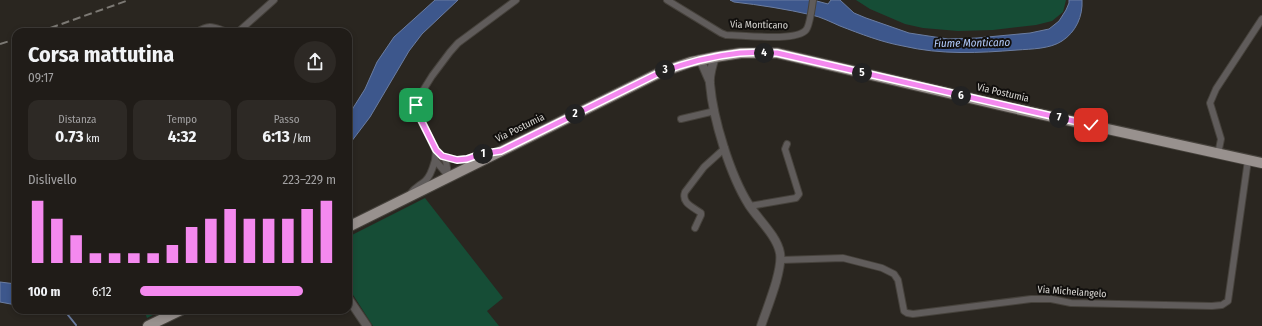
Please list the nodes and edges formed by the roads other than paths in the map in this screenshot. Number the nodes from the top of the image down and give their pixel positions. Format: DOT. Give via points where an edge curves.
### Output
graph roads {
  1 [pos="274,0"];
  2 [pos="516,0"];
  3 [pos="667,0"];
  4 [pos="813,0"];
  5 [pos="1262,20"];
  6 [pos="204,28"];
  7 [pos="217,28"];
  8 [pos="242,28"];
  9 [pos="707,58"];
  10 [pos="710,83"];
  11 [pos="715,111"];
  12 [pos="681,119"];
  13 [pos="787,144"];
  14 [pos="725,148"];
  15 [pos="436,151"];
  16 [pos="501,151"];
  17 [pos="1218,154"];
  18 [pos="442,156"];
  19 [pos="436,160"];
  20 [pos="1248,160"];
  21 [pos="1262,163"];
  22 [pos="448,176"];
  23 [pos="408,197"];
  24 [pos="750,206"];
  25 [pos="352,225"];
  26 [pos="694,228"];
  27 [pos="781,260"];
  28 [pos="352,304"];
  29 [pos="173,314"];
  30 [pos="148,326"];
  31 [pos="367,326"];
  32 [pos="761,326"];
  1 -- 8 [label="street"];
  2 -- 15 [label="street" via="458,43 417,100 416,108"];
  3 -- 4 [label="street, Via Monticano" via="717,32 726,35 792,36 806,30"];
  5 -- 17 [label="street" via="1216,89 1210,103 1221,138"];
  6 -- 7 [label="street"];
  9 -- 10 [label="street"];
  9 -- 10 [label="street"];
  9 -- 16 [label="main road, Via Postumia" via="659,73"];
  9 -- 17 [label="main road, Via Postumia" via="741,53 777,53"];
  10 -- 11 [label="street"];
  11 -- 12 [label="street"];
  11 -- 14 [label="street"];
  13 -- 24 [label="street" via="785,149 799,194 796,198"];
  14 -- 24 [label="street" via="740,190"];
  14 -- 26 [label="street" via="704,167 683,197 701,212"];
  15 -- 18 [label="street"];
  15 -- 19 [label="street"];
  16 -- 18 [label="street" via="457,160"];
  16 -- 22 [label="main road, Via Postumia"];
  17 -- 20 [label="main road, Via Postumia"];
  18 -- 22 [label="street" via="446,162"];
  19 -- 22 [label="street"];
  19 -- 23 [label="street" via="425,180 417,185"];
  20 -- 21 [label="main road, Via Postumia"];
  20 -- 27 [label="street, Via Michelangelo" via="1228,301 1222,305 1098,305 1031,299 907,314 904,311 898,280 894,274 882,268 843,258"];
  22 -- 23 [label="main road, Via Postumia"];
  23 -- 25 [label="main road, Via Postumia"];
  24 -- 27 [label="street" via="777,243"];
  27 -- 32 [label="street"];
  28 -- 31 [label="street"];
  29 -- 30 [label="main road"];
}
